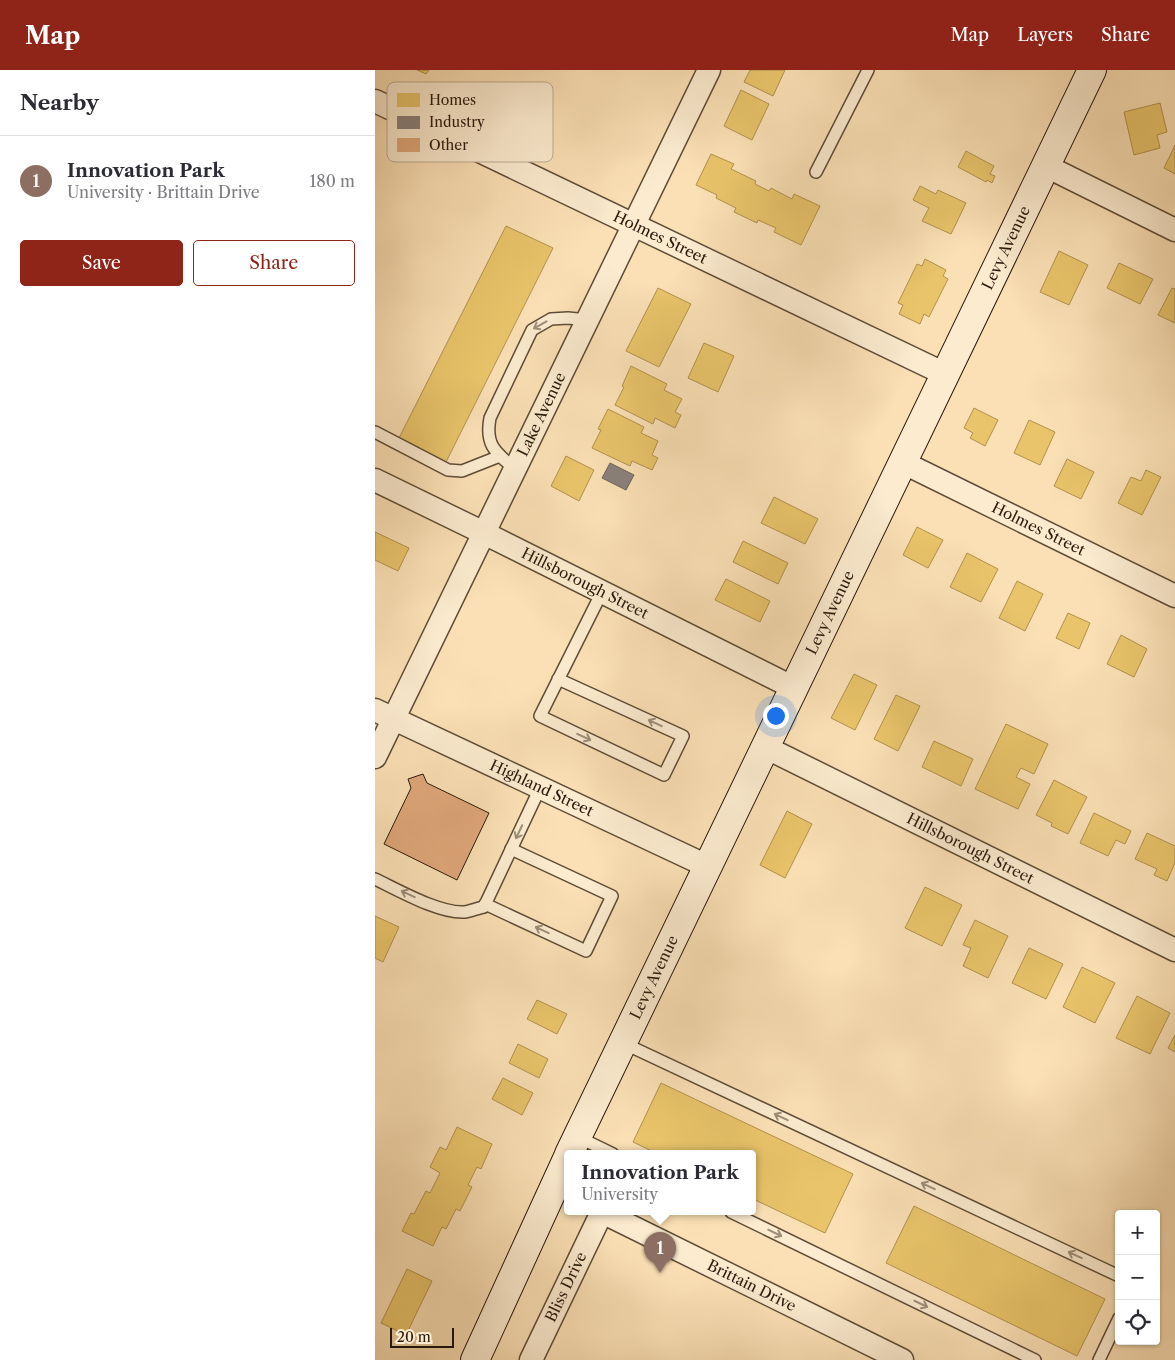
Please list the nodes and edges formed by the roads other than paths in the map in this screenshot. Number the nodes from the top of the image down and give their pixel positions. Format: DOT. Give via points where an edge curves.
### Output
graph roads {
  1 [pos="709,70"];
  2 [pos="868,70"];
  3 [pos="1092,70"];
  4 [pos="375,102"];
  5 [pos="387,108"];
  6 [pos="502,162"];
  7 [pos="1046,166"];
  8 [pos="816,172"];
  9 [pos="634,224"];
  10 [pos="1175,230"];
  11 [pos="587,320"];
  12 [pos="945,374"];
  13 [pos="375,432"];
  14 [pos="902,462"];
  15 [pos="507,463"];
  16 [pos="375,480"];
  17 [pos="484,532"];
  18 [pos="602,592"];
  19 [pos="1175,596"];
  20 [pos="559,679"];
  21 [pos="794,688"];
  22 [pos="384,714"];
  23 [pos="765,747"];
  24 [pos="375,757"];
  25 [pos="540,788"];
  26 [pos="511,849"];
  27 [pos="707,866"];
  28 [pos="375,879"];
  29 [pos="485,904"];
  30 [pos="1175,950"];
  31 [pos="623,1043"];
  32 [pos="572,1150"];
  33 [pos="564,1167"];
  34 [pos="601,1215"];
  35 [pos="608,1215"];
  36 [pos="737,1215"];
  37 [pos="1115,1274"];
  38 [pos="1115,1326"];
  39 [pos="475,1360"];
  40 [pos="531,1360"];
  41 [pos="902,1360"];
  42 [pos="1035,1360"];
  43 [pos="1099,1360"];
  1 -- 9 [label="street, Lake Avenue"];
  2 -- 8 [label="lane"];
  3 -- 7 [label="street, Levy Avenue"];
  4 -- 5 [label="street, Holmes Street"];
  6 -- 9 [label="street, Holmes Street"];
  7 -- 10 [label="street"];
  7 -- 12 [label="street, Levy Avenue"];
  9 -- 11 [label="street, Lake Avenue"];
  9 -- 12 [label="street, Holmes Street"];
  11 -- 15 [label="street, Lake Avenue"];
  11 -- 15 [label="lane, one-way" via="551,319 532,330 490,418 487,433"];
  12 -- 14 [label="street, Levy Avenue"];
  13 -- 15 [label="lane" via="449,470 462,471"];
  14 -- 19 [label="street, Holmes Street"];
  14 -- 21 [label="street, Levy Avenue"];
  15 -- 17 [label="street, Lake Avenue"];
  16 -- 17 [label="street, Hillsborough Street"];
  17 -- 18 [label="street, Hillsborough Street"];
  17 -- 22 [label="street, Lake Avenue"];
  18 -- 20 [label="lane"];
  18 -- 21 [label="street, Hillsborough Street"];
  20 -- 20 [label="lane, one-way" via="541,716 664,775 683,736"];
  21 -- 23 [label="street, Levy Avenue"];
  22 -- 24 [label="street, Lake Avenue"];
  22 -- 25 [label="street, Highland Street"];
  23 -- 27 [label="street, Levy Avenue"];
  23 -- 30 [label="street, Hillsborough Street"];
  25 -- 26 [label="lane, one-way"];
  25 -- 27 [label="street, Highland Street"];
  26 -- 29 [label="lane"];
  26 -- 29 [label="lane, one-way" via="612,896 586,951"];
  27 -- 31 [label="street, Levy Avenue"];
  29 -- 28 [label="lane, one-way" via="465,912 455,911 432,905"];
  31 -- 32 [label="street, Levy Avenue"];
  37 -- 31 [label="lane, one-way"];
  33 -- 39 [label="street, Levy Avenue"];
  34 -- 40 [label="street, Bliss Drive"];
  35 -- 41 [label="street, Brittain Drive"];
  36 -- 42 [label="lane, one-way"];
  38 -- 43 [label="lane"];
}
